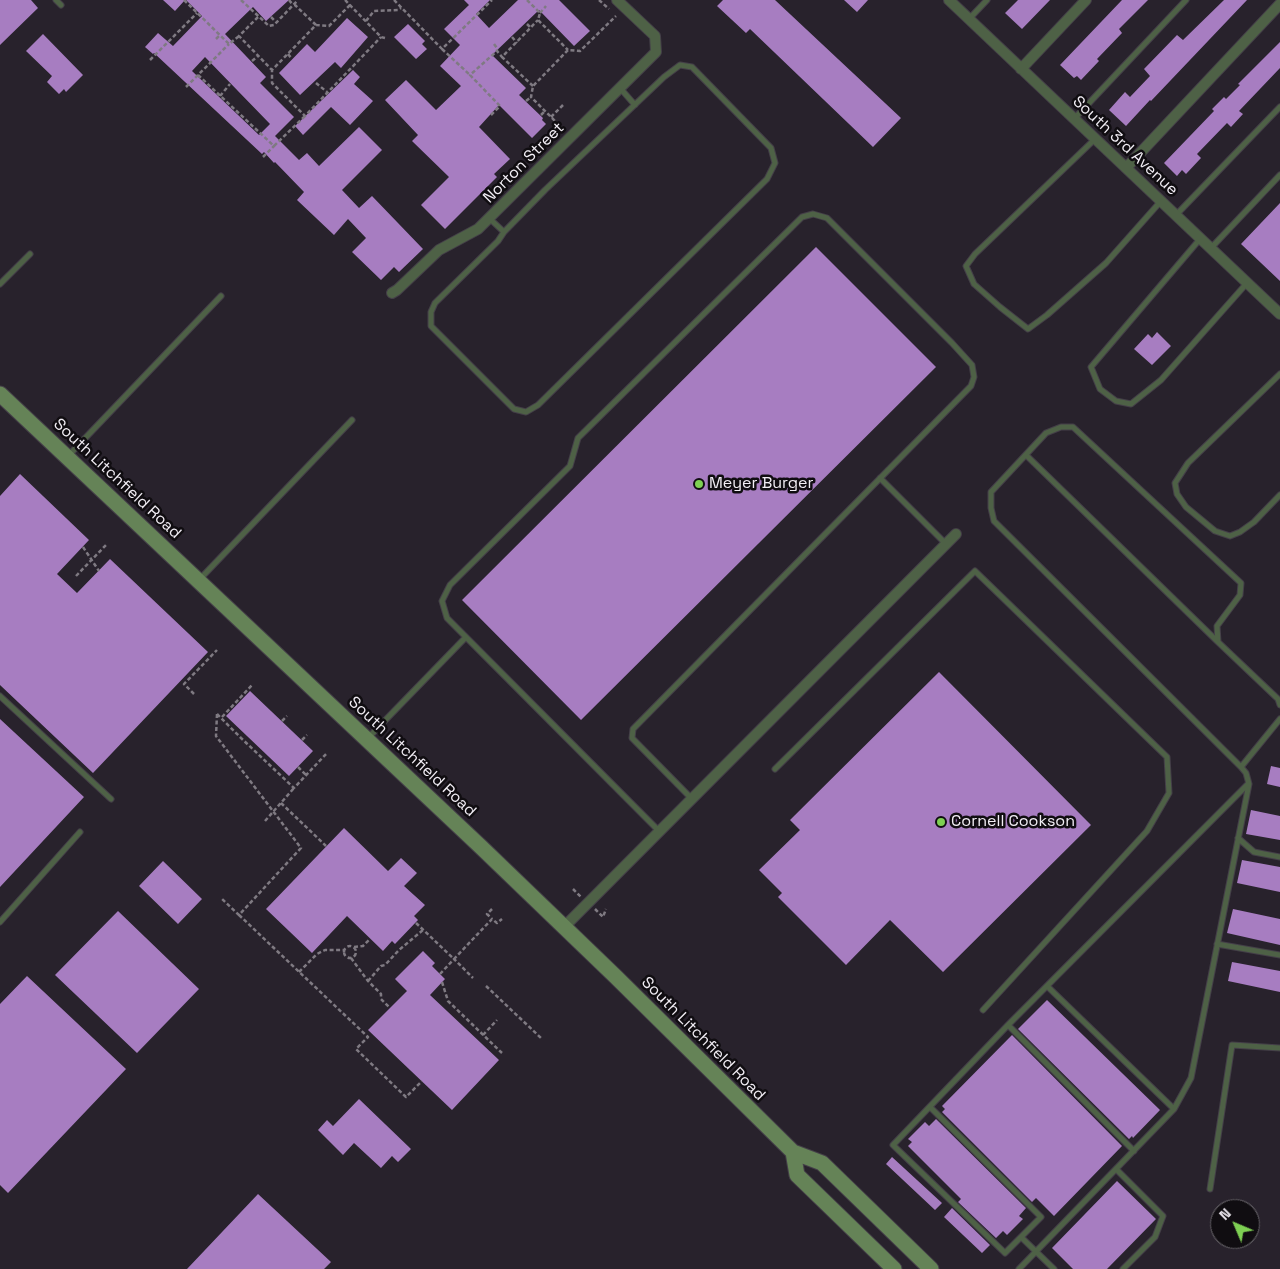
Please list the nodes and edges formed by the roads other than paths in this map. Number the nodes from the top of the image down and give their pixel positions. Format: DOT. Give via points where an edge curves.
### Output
graph roads {
  1 [pos="56,0"];
  2 [pos="617,0"];
  3 [pos="949,0"];
  4 [pos="987,0"];
  5 [pos="1086,0"];
  6 [pos="1186,0"];
  7 [pos="1280,4"];
  8 [pos="61,5"];
  9 [pos="969,19"];
  10 [pos="1021,69"];
  11 [pos="620,88"];
  12 [pos="635,105"];
  13 [pos="1280,107"];
  14 [pos="1074,119"];
  15 [pos="1095,138"];
  16 [pos="1126,168"];
  17 [pos="1280,175"];
  18 [pos="1161,201"];
  19 [pos="1176,215"];
  20 [pos="489,218"];
  21 [pos="504,232"];
  22 [pos="1201,238"];
  23 [pos="1211,248"];
  24 [pos="30,254"];
  25 [pos="1247,283"];
  26 [pos="0,284"];
  27 [pos="392,293"];
  28 [pos="220,296"];
  29 [pos="1280,314"];
  30 [pos="1280,374"];
  31 [pos="0,394"];
  32 [pos="352,420"];
  33 [pos="1026,455"];
  34 [pos="67,456"];
  35 [pos="880,478"];
  36 [pos="1280,495"];
  37 [pos="956,534"];
  38 [pos="946,544"];
  39 [pos="198,580"];
  40 [pos="466,637"];
  41 [pos="1218,642"];
  42 [pos="0,696"];
  43 [pos="1280,705"];
  44 [pos="1280,719"];
  45 [pos="367,739"];
  46 [pos="1241,767"];
  47 [pos="775,769"];
  48 [pos="1249,784"];
  49 [pos="111,798"];
  50 [pos="692,799"];
  51 [pos="80,832"];
  52 [pos="660,832"];
  53 [pos="1238,838"];
  54 [pos="1280,857"];
  55 [pos="0,922"];
  56 [pos="564,927"];
  57 [pos="1217,944"];
  58 [pos="1280,955"];
  59 [pos="1047,986"];
  60 [pos="983,1010"];
  61 [pos="1008,1025"];
  62 [pos="1280,1048"];
  63 [pos="930,1107"];
  64 [pos="1174,1109"];
  65 [pos="1134,1151"];
  66 [pos="792,1152"];
  67 [pos="822,1163"];
  68 [pos="1116,1169"];
  69 [pos="797,1175"];
  70 [pos="1210,1189"];
  71 [pos="1021,1237"];
  72 [pos="1036,1251"];
  73 [pos="894,1269"];
  74 [pos="931,1269"];
  75 [pos="1019,1269"];
  76 [pos="1054,1269"];
  77 [pos="1123,1269"];
  1 -- 8 [label="lane"];
  2 -- 11 [label="street, Norton Street" via="655,36 656,52"];
  3 -- 9 [label="street, South 3rd Avenue"];
  4 -- 9 [label="lane"];
  5 -- 10 [label="street"];
  6 -- 14 [label="lane"];
  7 -- 16 [label="street"];
  9 -- 10 [label="street, South 3rd Avenue"];
  10 -- 14 [label="street, South 3rd Avenue"];
  11 -- 12 [label="lane"];
  11 -- 20 [label="street, Norton Street"];
  12 -- 21 [label="lane"];
  12 -- 21 [label="lane" via="680,65 692,67 771,148 775,163 767,179 538,405 526,412 514,409 431,326 435,303"];
  13 -- 19 [label="lane"];
  14 -- 15 [label="street, South 3rd Avenue"];
  15 -- 16 [label="street, South 3rd Avenue"];
  15 -- 18 [label="lane" via="975,254 966,266 974,284 1028,329 1106,263"];
  16 -- 18 [label="street, South 3rd Avenue"];
  17 -- 23 [label="lane"];
  18 -- 19 [label="street, South 3rd Avenue"];
  19 -- 22 [label="street, South 3rd Avenue"];
  20 -- 21 [label="lane"];
  20 -- 27 [label="street, Norton Street" via="478,229 439,250"];
  22 -- 23 [label="street, South 3rd Avenue"];
  22 -- 25 [label="lane" via="1091,367 1100,389 1116,401 1131,404 1161,380"];
  23 -- 25 [label="street, South 3rd Avenue"];
  24 -- 26 [label="lane"];
  25 -- 29 [label="street, South 3rd Avenue"];
  28 -- 34 [label="lane"];
  30 -- 36 [label="lane" via="1188,463 1175,483 1177,494 1186,507 1215,530 1230,536 1254,522"];
  31 -- 34 [label="main road, South Litchfield Road"];
  32 -- 39 [label="lane"];
  33 -- 41 [label="lane"];
  33 -- 41 [label="lane" via="1046,433 1061,427 1073,427 1241,583 1240,595 1217,626"];
  33 -- 46 [label="lane" via="992,492 994,521"];
  34 -- 39 [label="main road, South Litchfield Road"];
  35 -- 38 [label="lane"];
  35 -- 40 [label="lane" via="971,386 974,377 972,365 827,218 813,214 802,217 578,438 570,466 450,585 442,602 447,618"];
  35 -- 50 [label="lane" via="633,729 632,738"];
  37 -- 38 [label="street"];
  38 -- 50 [label="street"];
  39 -- 45 [label="main road, South Litchfield Road"];
  40 -- 45 [label="lane"];
  40 -- 52 [label="lane"];
  41 -- 43 [label="lane" via="1278,699"];
  42 -- 49 [label="lane"];
  44 -- 46 [label="lane"];
  45 -- 56 [label="main road, South Litchfield Road"];
  46 -- 48 [label="lane"];
  47 -- 60 [label="lane" via="975,571 1167,757 1169,793 1147,831"];
  48 -- 53 [label="lane"];
  48 -- 59 [label="lane"];
  50 -- 52 [label="street"];
  51 -- 55 [label="lane"];
  52 -- 56 [label="street"];
  53 -- 54 [label="lane" via="1254,852"];
  53 -- 57 [label="lane"];
  56 -- 66 [label="main road, South Litchfield Road"];
  57 -- 58 [label="lane"];
  57 -- 64 [label="lane" via="1191,1078"];
  59 -- 61 [label="lane"];
  59 -- 64 [label="lane"];
  61 -- 63 [label="lane"];
  61 -- 65 [label="lane"];
  62 -- 70 [label="lane" via="1232,1045"];
  63 -- 71 [label="lane" via="1041,1217"];
  63 -- 71 [label="lane" via="893,1145 1005,1253"];
  64 -- 65 [label="lane"];
  65 -- 68 [label="lane"];
  66 -- 67 [label="main road, South Litchfield Road"];
  66 -- 69 [label="main road"];
  67 -- 69 [label="main road"];
  67 -- 74 [label="main road, South Litchfield Road"];
  68 -- 72 [label="lane"];
  68 -- 77 [label="lane" via="1163,1216 1155,1238"];
  69 -- 73 [label="main road"];
  71 -- 72 [label="lane"];
  72 -- 75 [label="lane"];
  72 -- 76 [label="lane"];
}
